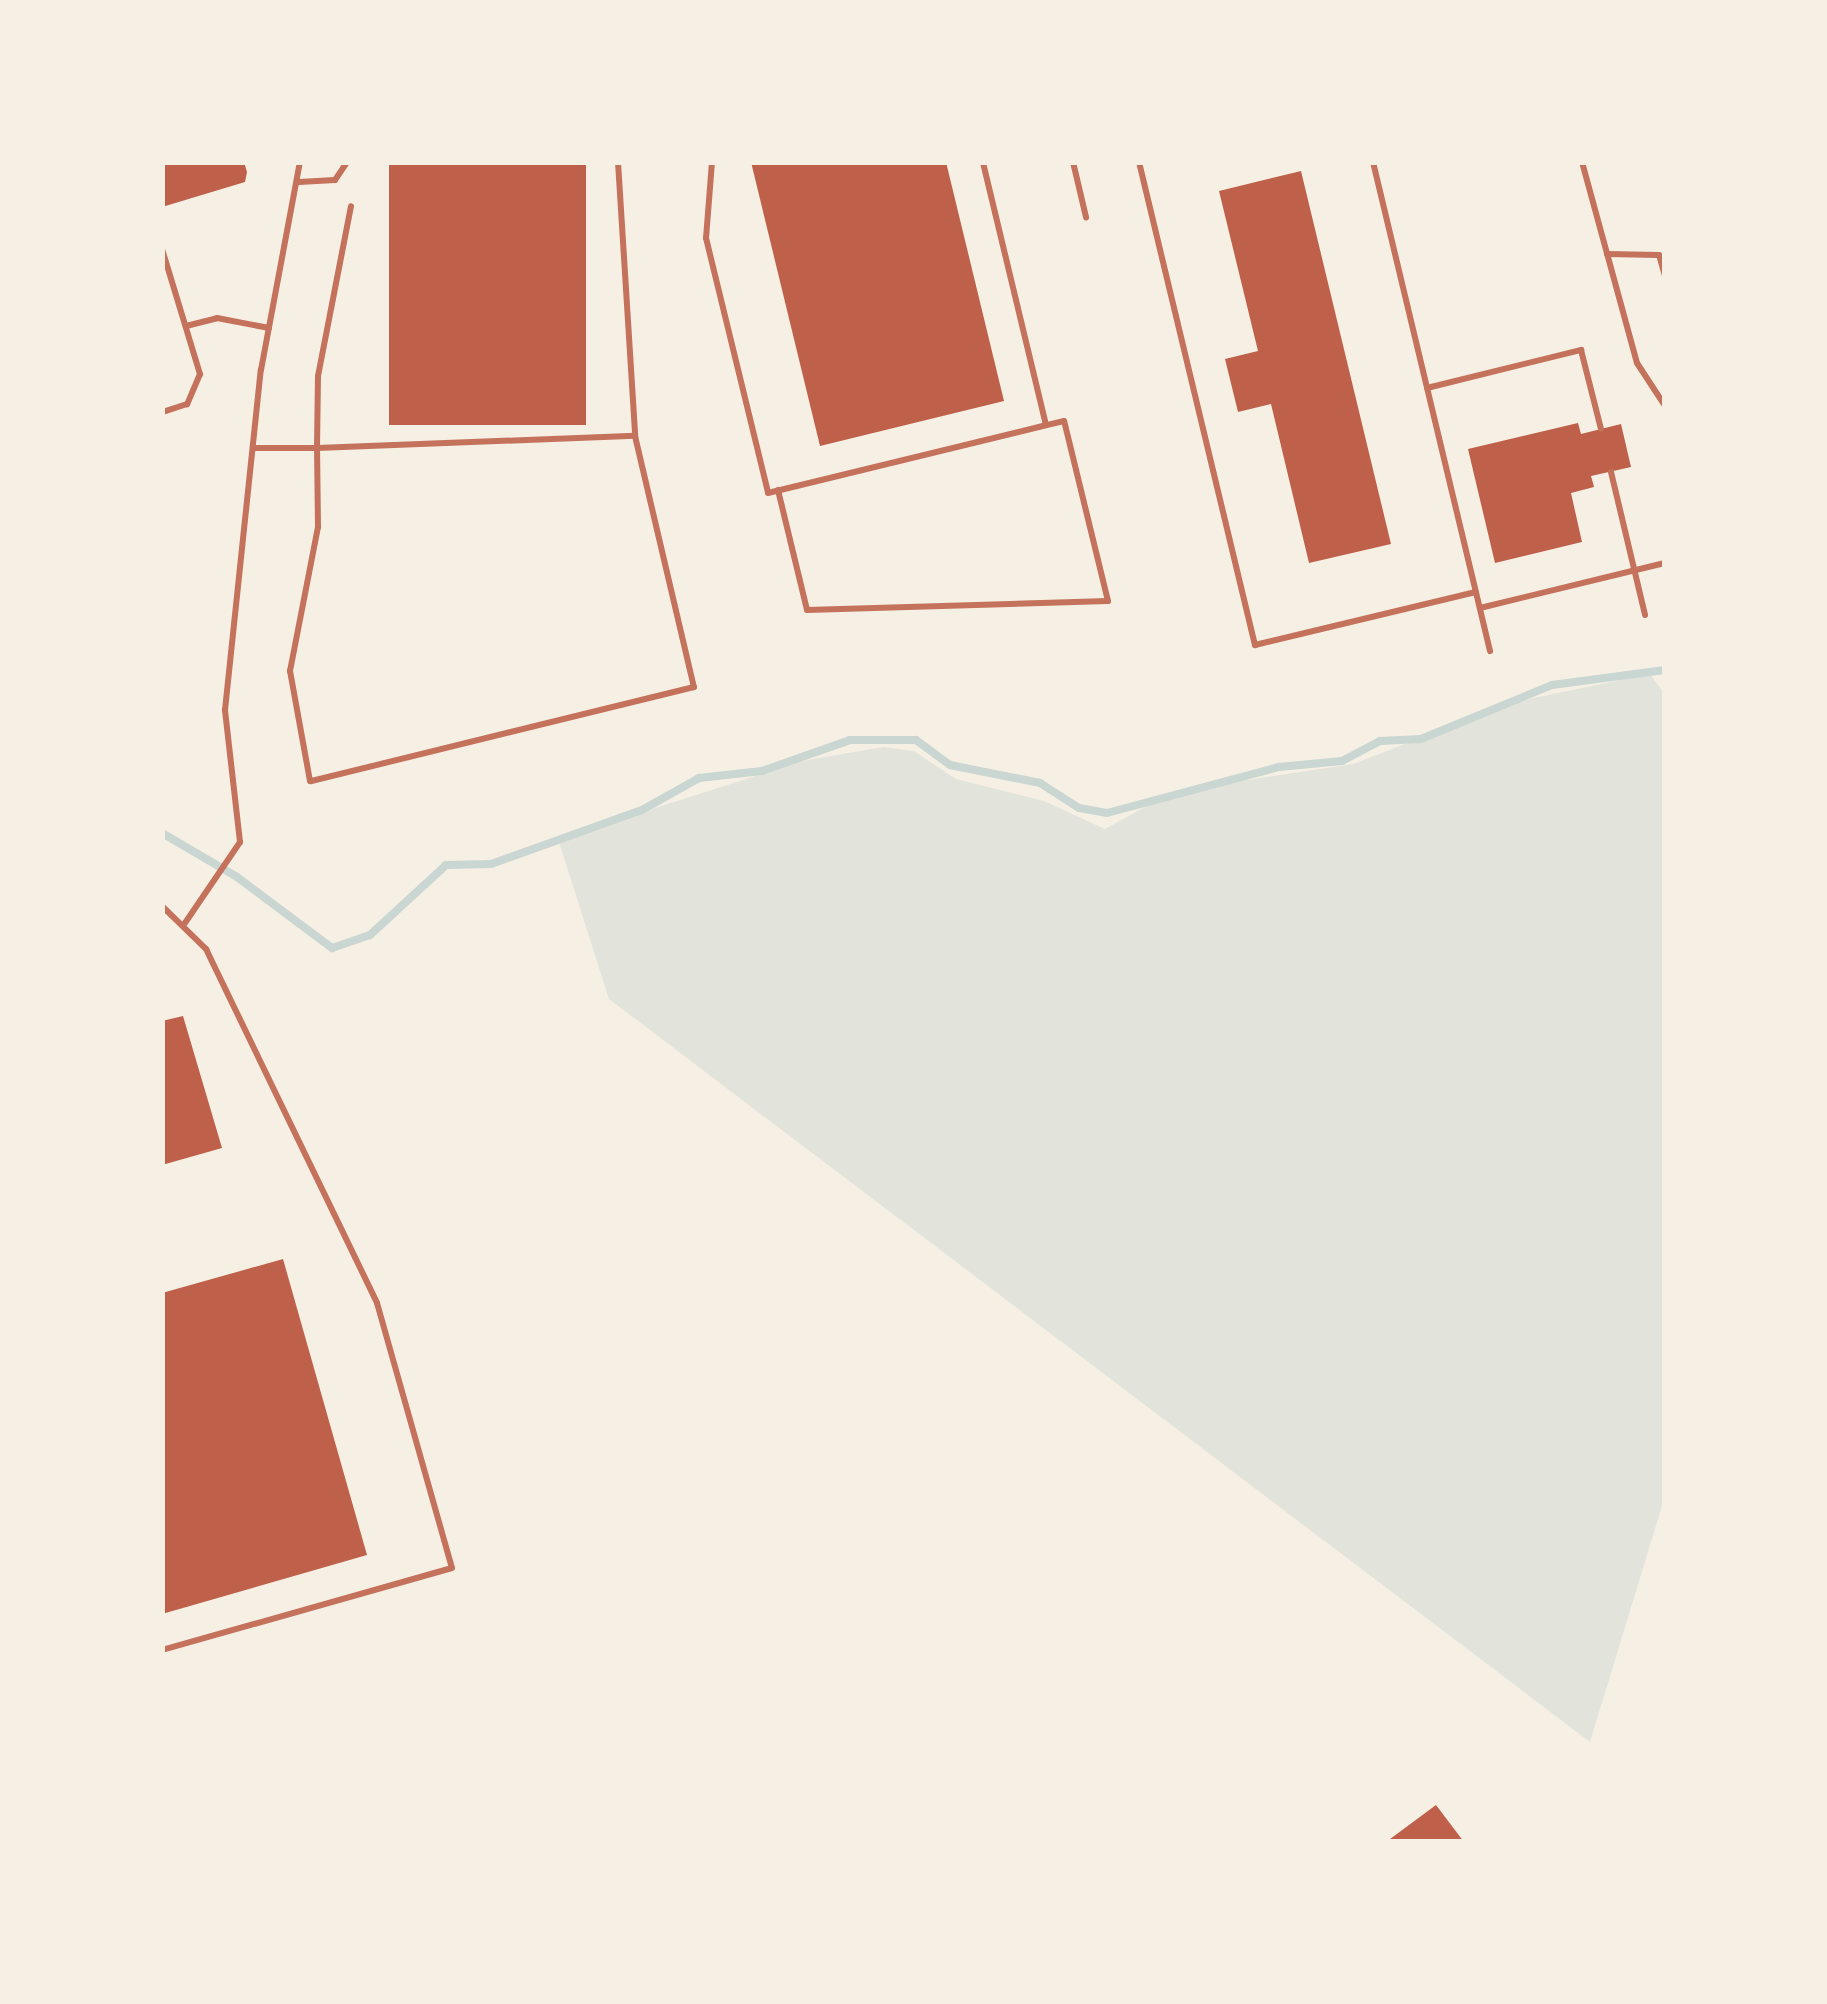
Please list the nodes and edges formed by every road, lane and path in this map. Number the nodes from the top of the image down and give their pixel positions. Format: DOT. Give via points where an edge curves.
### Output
graph roads {
  1 [pos="300,162"];
  2 [pos="347,162"];
  3 [pos="618,162"];
  4 [pos="712,162"];
  5 [pos="983,162"];
  6 [pos="1073,162"];
  7 [pos="1139,162"];
  8 [pos="1373,162"];
  9 [pos="1582,162"];
  10 [pos="299,182"];
  11 [pos="351,206"];
  12 [pos="1087,217"];
  13 [pos="162,249"];
  14 [pos="1607,254"];
  15 [pos="1665,276"];
  16 [pos="186,326"];
  17 [pos="268,328"];
  18 [pos="1427,388"];
  19 [pos="1665,406"];
  20 [pos="162,412"];
  21 [pos="1046,425"];
  22 [pos="1601,429"];
  23 [pos="634,436"];
  24 [pos="253,448"];
  25 [pos="317,448"];
  26 [pos="1611,472"];
  27 [pos="778,490"];
  28 [pos="1665,563"];
  29 [pos="1634,570"];
  30 [pos="1476,592"];
  31 [pos="1480,608"];
  32 [pos="1645,615"];
  33 [pos="1490,651"];
  34 [pos="162,906"];
  35 [pos="185,923"];
  36 [pos="162,1650"];
  1 -- 10 [label="lane"];
  2 -- 10 [label="lane" via="335,180"];
  3 -- 23 [label="lane"];
  4 -- 27 [label="lane" via="706,238 768,493"];
  5 -- 21 [label="lane"];
  6 -- 12 [label="lane"];
  7 -- 30 [label="lane" via="1255,645"];
  8 -- 18 [label="lane"];
  9 -- 14 [label="lane"];
  10 -- 17 [label="lane"];
  11 -- 25 [label="lane" via="318,376"];
  13 -- 16 [label="lane"];
  14 -- 15 [label="lane" via="1659,255"];
  14 -- 19 [label="lane" via="1637,363"];
  16 -- 17 [label="lane" via="217,318"];
  16 -- 20 [label="lane" via="200,374 187,404"];
  17 -- 24 [label="lane"];
  18 -- 22 [label="lane" via="1581,350"];
  18 -- 30 [label="lane"];
  21 -- 27 [label="lane"];
  21 -- 27 [label="lane" via="1064,421 1108,601 807,610"];
  23 -- 25 [label="lane"];
  23 -- 25 [label="lane" via="694,687 310,781 290,671 318,526"];
  24 -- 25 [label="lane"];
  24 -- 35 [label="lane" via="224,727 236,852"];
  26 -- 29 [label="lane"];
  28 -- 29 [label="lane"];
  29 -- 31 [label="lane"];
  29 -- 32 [label="lane"];
  30 -- 31 [label="lane"];
  31 -- 33 [label="lane"];
  34 -- 35 [label="lane"];
  35 -- 36 [label="lane" via="206,949 377,1303 452,1568"];
}
